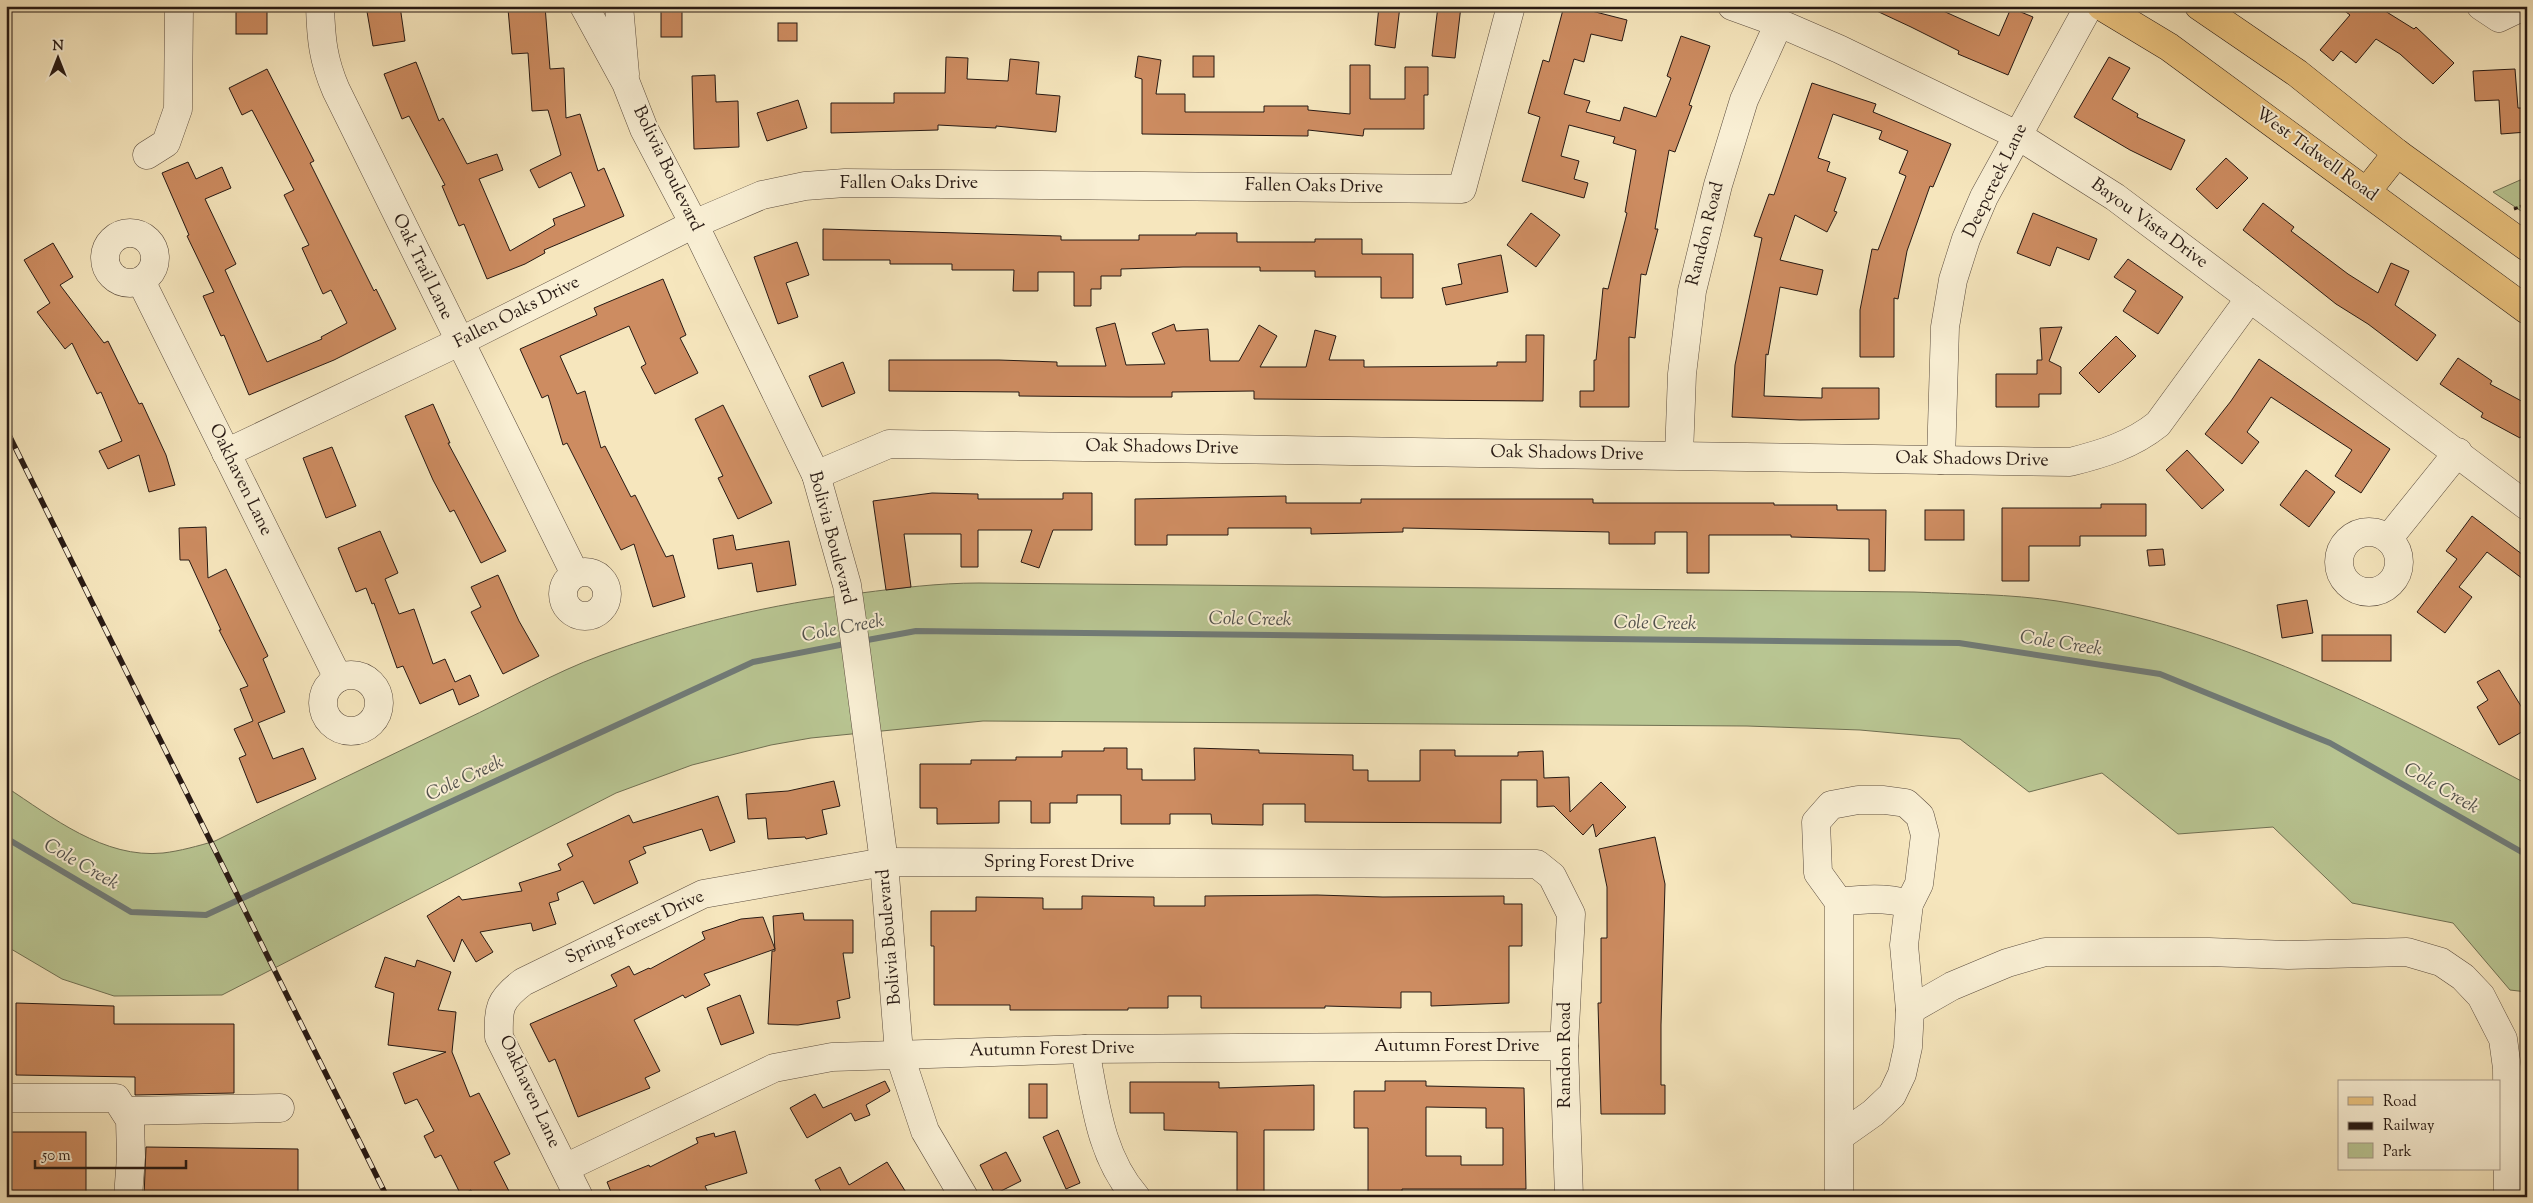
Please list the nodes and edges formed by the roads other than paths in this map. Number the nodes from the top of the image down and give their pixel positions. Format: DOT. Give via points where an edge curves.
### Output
graph roads {
  1 [pos="179,6"];
  2 [pos="320,6"];
  3 [pos="584,6"];
  4 [pos="620,6"];
  5 [pos="1511,6"];
  6 [pos="1732,6"];
  7 [pos="2089,6"];
  8 [pos="2101,6"];
  9 [pos="2199,6"];
  10 [pos="2481,6"];
  11 [pos="2524,6"];
  12 [pos="1779,23"];
  13 [pos="626,83"];
  14 [pos="2017,135"];
  15 [pos="2397,153"];
  16 [pos="147,155"];
  17 [pos="2367,191"];
  18 [pos="694,224"];
  19 [pos="2527,247"];
  20 [pos="141,281"];
  21 [pos="2250,298"];
  22 [pos="2527,310"];
  23 [pos="459,342"];
  24 [pos="2458,452"];
  25 [pos="226,453"];
  26 [pos="1679,455"];
  27 [pos="1941,460"];
  28 [pos="816,476"];
  29 [pos="2527,506"];
  30 [pos="2388,539"];
  31 [pos="575,574"];
  32 [pos="338,678"];
  33 [pos="884,862"];
  34 [pos="1839,902"];
  35 [pos="1909,904"];
  36 [pos="1570,914"];
  37 [pos="541,974"];
  38 [pos="1910,1010"];
  39 [pos="1564,1046"];
  40 [pos="1085,1049"];
  41 [pos="899,1053"];
  42 [pos="6,1098"];
  43 [pos="280,1108"];
  44 [pos="125,1111"];
  45 [pos="1839,1137"];
  46 [pos="565,1168"];
  47 [pos="128,1197"];
  48 [pos="579,1197"];
  49 [pos="964,1197"];
  50 [pos="1136,1197"];
  51 [pos="1568,1197"];
  52 [pos="1839,1197"];
  53 [pos="2508,1197"];
  1 -- 16 [label="street" via="178,109 166,143"];
  2 -- 23 [label="street, Oak Trail Lane" via="326,66"];
  3 -- 13 [label="street, Bolivia Boulevard"];
  4 -- 13 [label="street, Bolivia Boulevard"];
  5 -- 18 [label="street, Fallen Oaks Drive" via="1462,189 845,182 762,195"];
  6 -- 12 [label="street, Bayou Vista Drive"];
  7 -- 14 [label="street, Deepcreek Lane"];
  8 -- 17 [label="main road, West Tidwell Road" via="2169,47"];
  9 -- 15 [label="main road" via="2297,73"];
  10 -- 11 [label="street" via="2499,18"];
  12 -- 14 [label="street, Bayou Vista Drive" via="1839,48"];
  12 -- 26 [label="street, Randon Road" via="1744,100 1718,185 1692,291 1682,374"];
  13 -- 18 [label="street, Bolivia Boulevard" via="644,129"];
  14 -- 21 [label="street, Bayou Vista Drive" via="2115,197"];
  14 -- 27 [label="street, Deepcreek Lane" via="1984,197 1953,280 1945,327"];
  15 -- 17 [label="main road"];
  15 -- 19 [label="main road"];
  17 -- 22 [label="main road, West Tidwell Road"];
  18 -- 23 [label="street, Fallen Oaks Drive"];
  18 -- 28 [label="street, Bolivia Boulevard"];
  20 -- 25 [label="street, Oakhaven Lane"];
  21 -- 24 [label="street, Bayou Vista Drive"];
  21 -- 27 [label="street, Oak Shadows Drive" via="2158,424 2140,438 2104,453 2070,462"];
  23 -- 25 [label="street, Fallen Oaks Drive"];
  23 -- 31 [label="street, Oak Trail Lane"];
  24 -- 29 [label="street, Bayou Vista Drive"];
  24 -- 30 [label="street"];
  25 -- 32 [label="street, Oakhaven Lane"];
  26 -- 27 [label="street, Oak Shadows Drive"];
  26 -- 28 [label="street, Oak Shadows Drive" via="889,444"];
  28 -- 33 [label="street, Bolivia Boulevard" via="847,585"];
  33 -- 36 [label="street, Spring Forest Drive" via="1537,864 1552,876"];
  33 -- 37 [label="street, Spring Forest Drive" via="703,894"];
  33 -- 41 [label="street, Bolivia Boulevard"];
  34 -- 35 [label="street" via="1872,898"];
  34 -- 35 [label="street" via="1818,873 1816,822 1831,805 1884,800 1906,803 1920,816 1926,835 1919,884"];
  34 -- 45 [label="street"];
  35 -- 38 [label="street" via="1904,945"];
  36 -- 39 [label="street, Randon Road"];
  37 -- 46 [label="street, Oakhaven Lane" via="522,982 507,994 498,1012 499,1037"];
  38 -- 45 [label="street" via="1908,1048 1902,1074 1892,1094 1873,1113"];
  38 -- 53 [label="street" via="1952,986 1998,966 2045,952 2288,955 2407,952 2440,962 2463,977 2481,996 2503,1039 2507,1068"];
  39 -- 40 [label="street, Autumn Forest Drive"];
  39 -- 51 [label="street, Randon Road"];
  40 -- 41 [label="street, Autumn Forest Drive"];
  40 -- 50 [label="street" via="1100,1129 1122,1181"];
  41 -- 46 [label="street, Autumn Forest Drive" via="832,1057 774,1068"];
  41 -- 49 [label="street, Bolivia Boulevard" via="925,1132"];
  42 -- 44 [label="street" via="116,1098"];
  43 -- 44 [label="street"];
  44 -- 47 [label="street" via="130,1120"];
  45 -- 52 [label="street"];
  46 -- 48 [label="street, Oakhaven Lane"];
}
